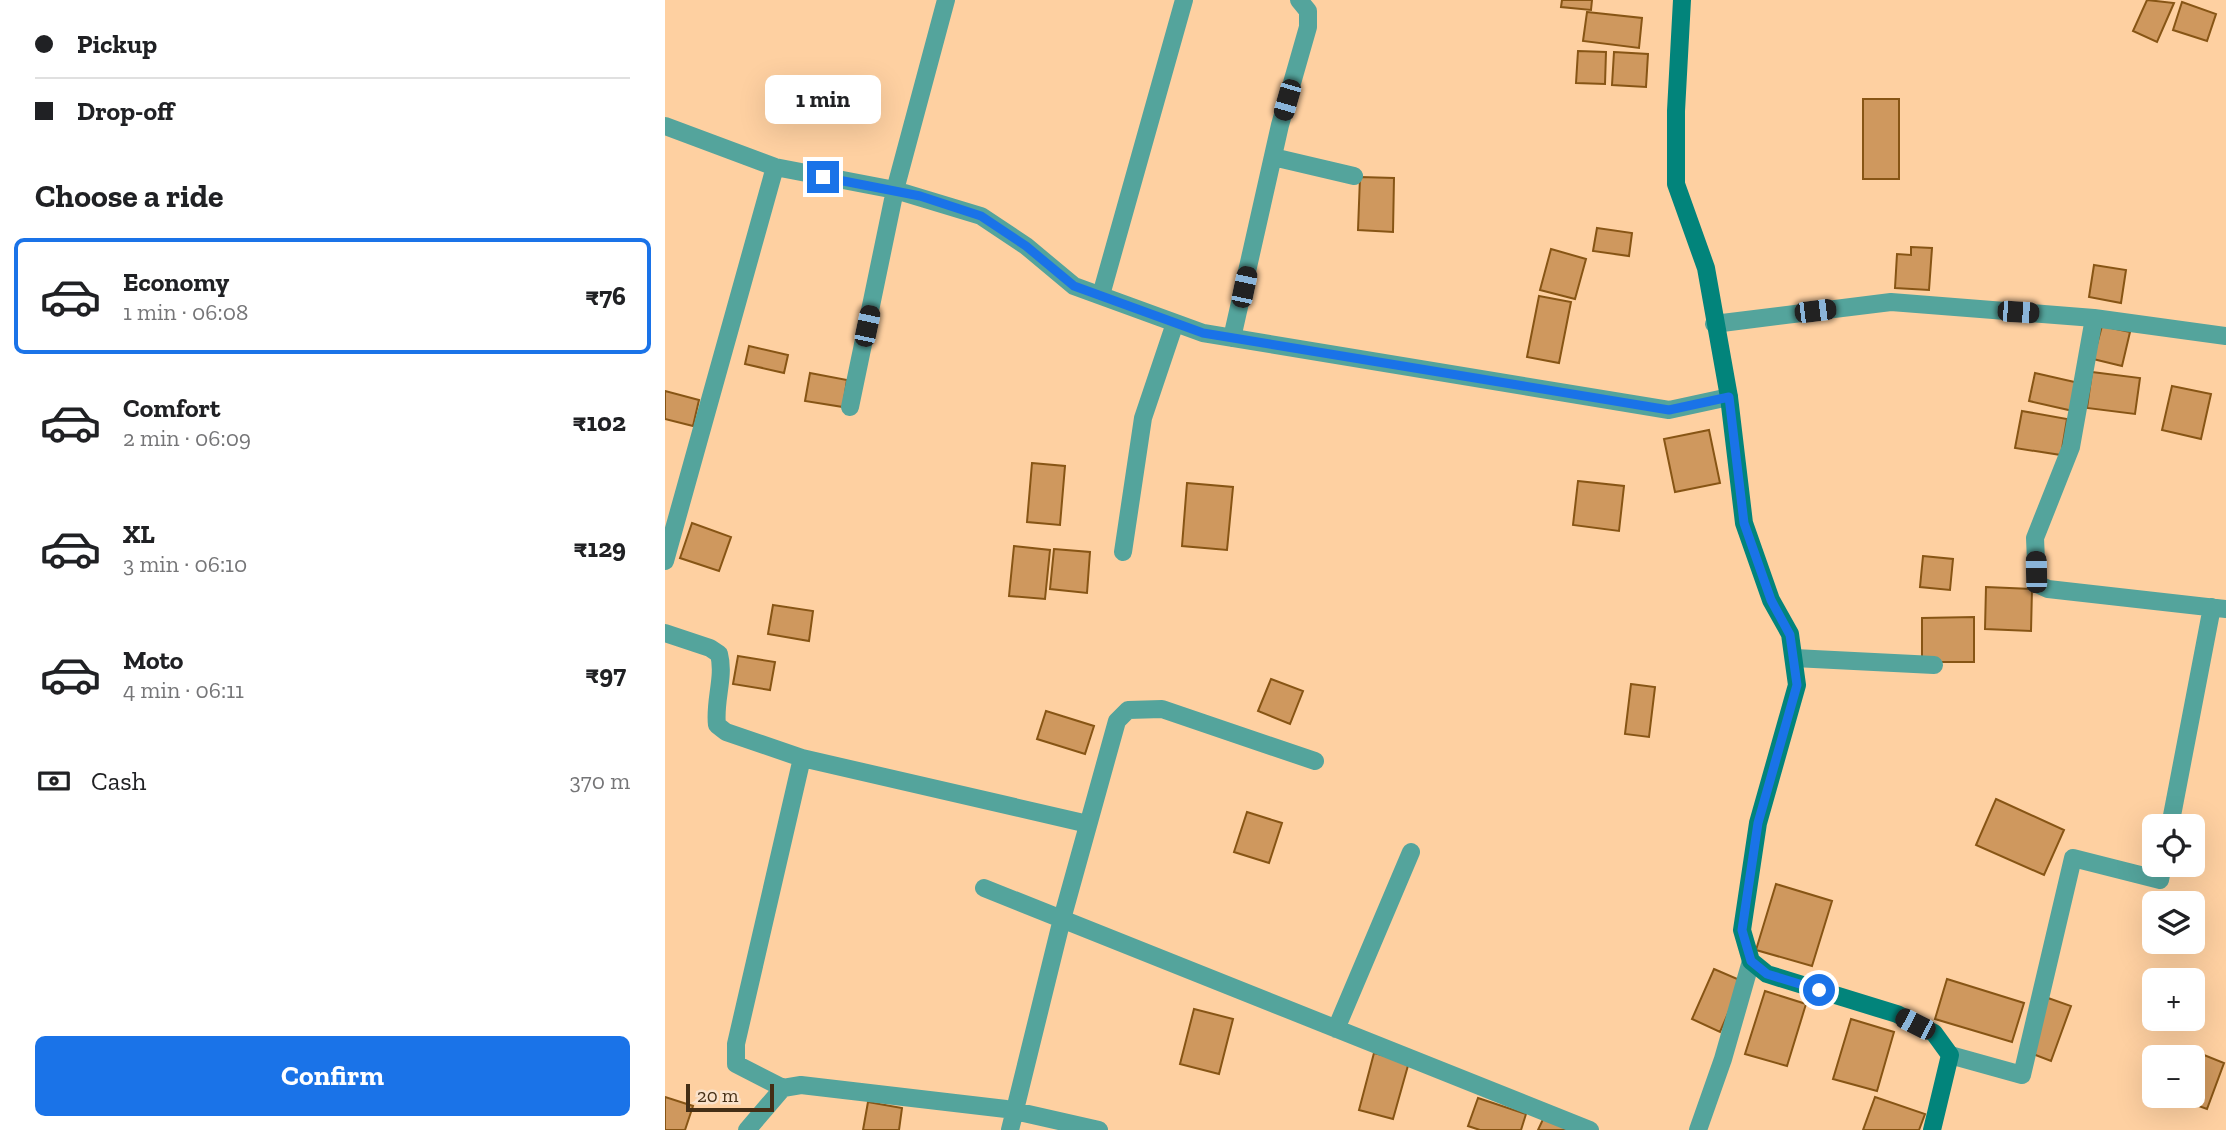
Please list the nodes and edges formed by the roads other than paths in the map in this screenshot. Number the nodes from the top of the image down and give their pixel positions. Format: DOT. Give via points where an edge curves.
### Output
graph roads {
  1 [pos="946,0"];
  2 [pos="1184,0"];
  3 [pos="1299,0"];
  4 [pos="1682,0"];
  5 [pos="665,126"];
  6 [pos="1273,157"];
  7 [pos="775,167"];
  8 [pos="1354,176"];
  9 [pos="895,190"];
  10 [pos="1101,295"];
  11 [pos="2094,317"];
  12 [pos="1175,323"];
  13 [pos="1714,324"];
  14 [pos="2226,336"];
  15 [pos="1232,338"];
  16 [pos="1729,397"];
  17 [pos="850,407"];
  18 [pos="1123,552"];
  19 [pos="665,561"];
  20 [pos="2219,608"];
  21 [pos="665,633"];
  22 [pos="1794,658"];
  23 [pos="1934,665"];
  24 [pos="802,758"];
  25 [pos="1315,761"];
  26 [pos="2173,814"];
  27 [pos="1088,824"];
  28 [pos="1411,852"];
  29 [pos="2142,875"];
  30 [pos="984,888"];
  31 [pos="1062,919"];
  32 [pos="1751,961"];
  33 [pos="1336,1029"];
  34 [pos="1950,1055"];
  35 [pos="783,1088"];
  36 [pos="1015,1112"];
  37 [pos="747,1130"];
  38 [pos="1010,1130"];
  39 [pos="1099,1130"];
  40 [pos="1590,1130"];
  41 [pos="1698,1130"];
  42 [pos="1932,1130"];
  1 -- 9 [label="street"];
  2 -- 10 [label="street"];
  3 -- 6 [label="street" via="1308,11 1308,27"];
  4 -- 13 [label="street" via="1676,184 1706,268"];
  5 -- 7 [label="street"];
  6 -- 8 [label="street"];
  6 -- 15 [label="street"];
  7 -- 9 [label="street"];
  7 -- 19 [label="street"];
  9 -- 10 [label="street" via="981,216 1074,286"];
  9 -- 17 [label="street"];
  10 -- 12 [label="street"];
  11 -- 13 [label="street" via="1891,302"];
  11 -- 14 [label="street"];
  11 -- 20 [label="street" via="2071,447 2035,538 2037,584 2048,589"];
  12 -- 15 [label="street"];
  12 -- 18 [label="street" via="1143,418"];
  13 -- 16 [label="street"];
  15 -- 16 [label="street" via="1669,410"];
  16 -- 22 [label="street" via="1744,523 1771,600 1790,635"];
  20 -- 26 [label="street"];
  21 -- 24 [label="street" via="719,654 717,725"];
  22 -- 23 [label="street"];
  22 -- 32 [label="street" via="1797,685 1758,823 1742,930"];
  24 -- 27 [label="street"];
  24 -- 35 [label="street" via="736,1044 736,1064"];
  25 -- 27 [label="street" via="1162,709 1128,710 1117,721"];
  27 -- 31 [label="street"];
  28 -- 33 [label="street"];
  29 -- 34 [label="street" via="2073,858 2022,1075"];
  30 -- 31 [label="street"];
  31 -- 33 [label="street"];
  31 -- 36 [label="street"];
  32 -- 34 [label="street" via="1767,974 1897,1014 1934,1033"];
  32 -- 41 [label="street"];
  33 -- 40 [label="street"];
  34 -- 42 [label="street"];
  35 -- 36 [label="street" via="801,1085"];
  35 -- 37 [label="street"];
  36 -- 38 [label="street"];
  36 -- 39 [label="street"];
}
